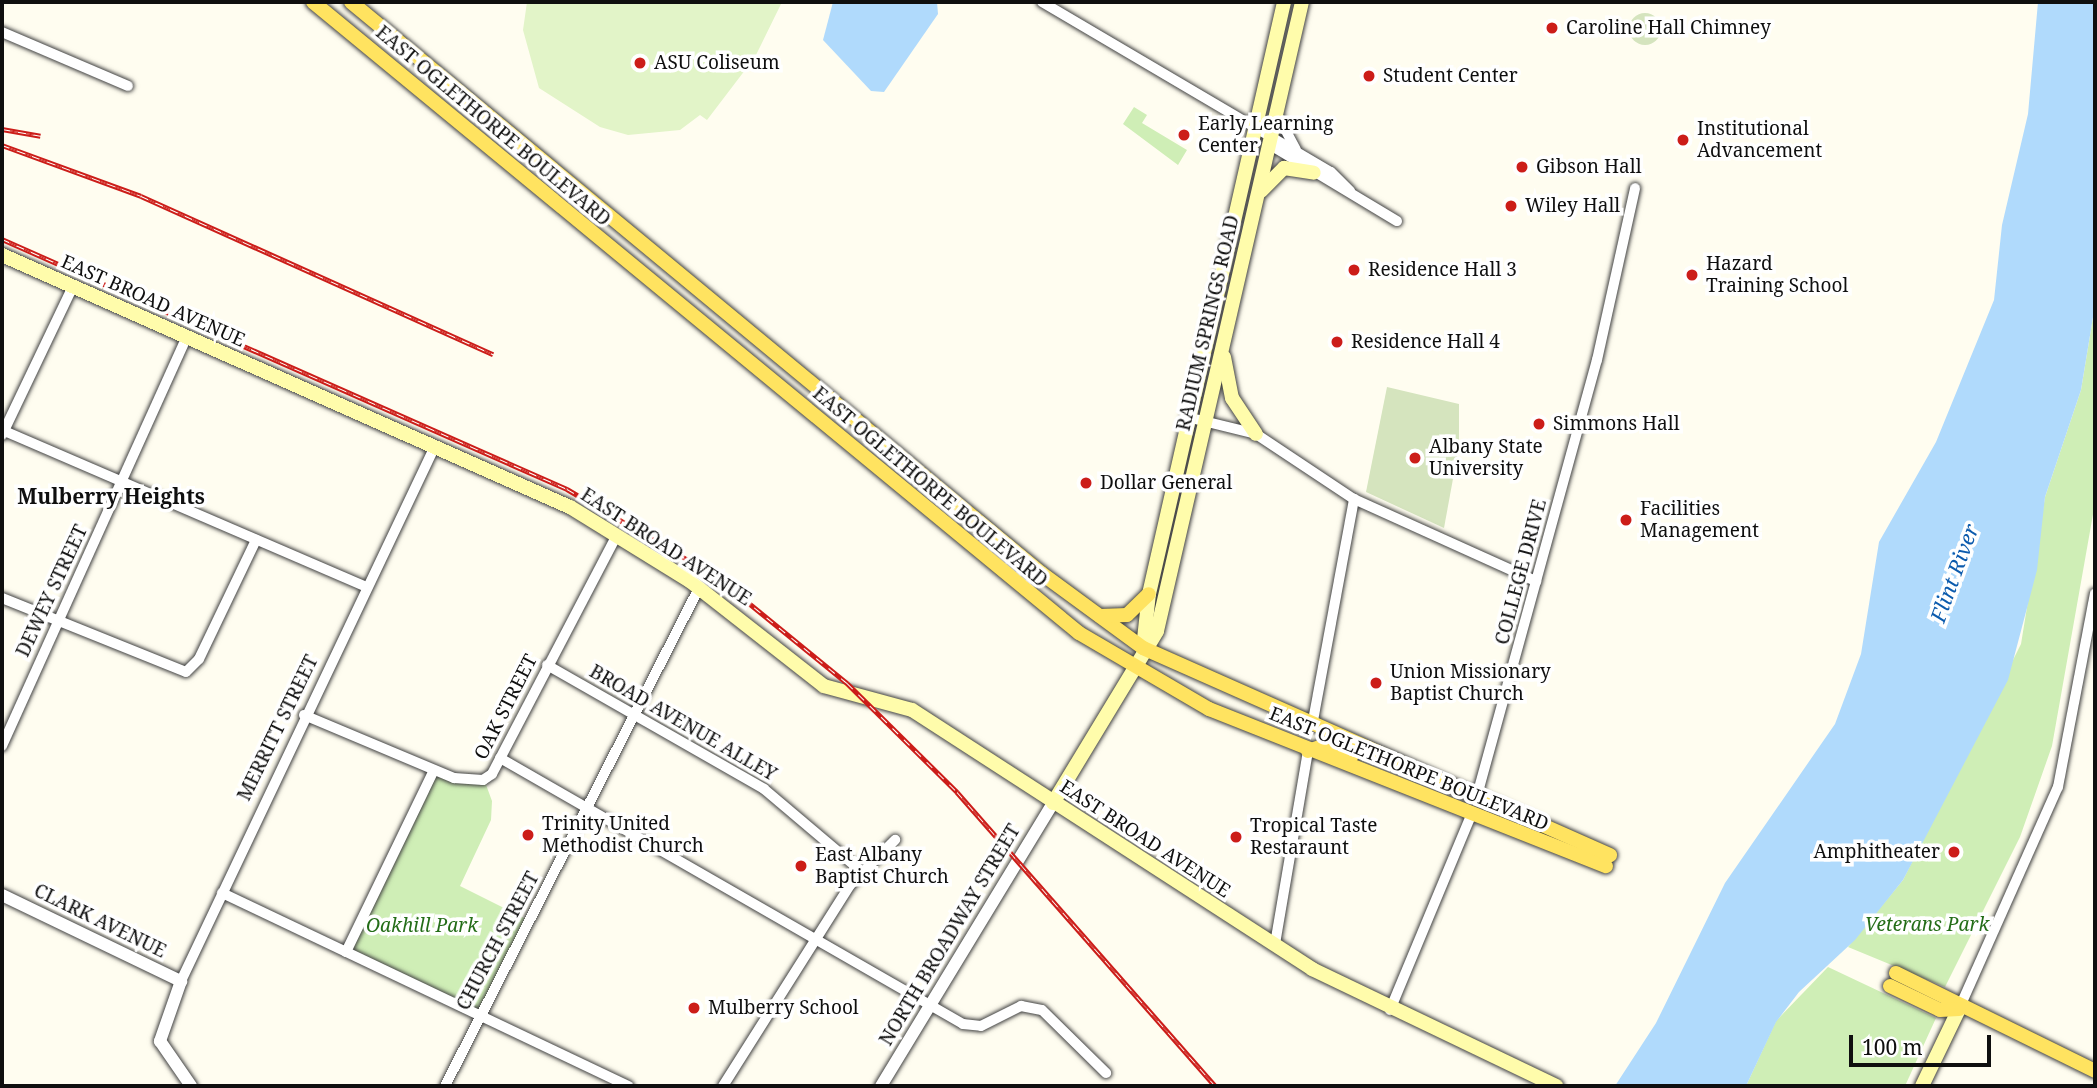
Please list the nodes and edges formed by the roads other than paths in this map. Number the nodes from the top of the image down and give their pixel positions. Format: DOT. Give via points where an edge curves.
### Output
graph roads {
  1 [pos="313,2"];
  2 [pos="351,2"];
  3 [pos="1042,2"];
  4 [pos="1284,2"];
  5 [pos="1302,2"];
  6 [pos="2,32"];
  7 [pos="128,86"];
  8 [pos="1276,110"];
  9 [pos="1254,132"];
  10 [pos="1269,141"];
  11 [pos="1302,154"];
  12 [pos="1314,173"];
  13 [pos="1634,188"];
  14 [pos="1350,191"];
  15 [pos="1255,202"];
  16 [pos="1397,221"];
  17 [pos="2,255"];
  18 [pos="73,286"];
  19 [pos="187,337"];
  20 [pos="1223,350"];
  21 [pos="1187,417"];
  22 [pos="1205,420"];
  23 [pos="3,432"];
  24 [pos="1256,434"];
  25 [pos="435,446"];
  26 [pos="122,480"];
  27 [pos="1354,499"];
  28 [pos="617,535"];
  29 [pos="256,540"];
  30 [pos="1536,581"];
  31 [pos="367,587"];
  32 [pos="699,588"];
  33 [pos="2095,593"];
  34 [pos="1149,594"];
  35 [pos="2,598"];
  36 [pos="1097,616"];
  37 [pos="56,621"];
  38 [pos="1143,648"];
  39 [pos="547,665"];
  40 [pos="1133,669"];
  41 [pos="635,713"];
  42 [pos="304,715"];
  43 [pos="1312,727"];
  44 [pos="2,746"];
  45 [pos="1308,751"];
  46 [pos="500,758"];
  47 [pos="434,770"];
  48 [pos="1427,778"];
  49 [pos="1476,800"];
  50 [pos="1053,803"];
  51 [pos="589,807"];
  52 [pos="1471,814"];
  53 [pos="895,840"];
  54 [pos="861,871"];
  55 [pos="222,893"];
  56 [pos="2,895"];
  57 [pos="816,936"];
  58 [pos="1275,944"];
  59 [pos="346,952"];
  60 [pos="1893,980"];
  61 [pos="181,981"];
  62 [pos="931,1006"];
  63 [pos="1959,1009"];
  64 [pos="1390,1010"];
  65 [pos="478,1015"];
  66 [pos="2095,1071"];
  67 [pos="1106,1073"];
  68 [pos="191,1086"];
  69 [pos="445,1086"];
  70 [pos="628,1086"];
  71 [pos="723,1086"];
  72 [pos="881,1086"];
  73 [pos="1556,1086"];
  74 [pos="1922,1086"];
  1 -- 40 [label="main road, EAST OGLETHORPE BOULEVARD" via="1045,607"];
  2 -- 36 [label="main road, EAST OGLETHORPE BOULEVARD"];
  3 -- 9 [label="street"];
  4 -- 9 [label="main road, RADIUM SPRINGS ROAD"];
  5 -- 8 [label="main road, RADIUM SPRINGS ROAD"];
  6 -- 7 [label="street"];
  8 -- 10 [label="main road, RADIUM SPRINGS ROAD"];
  8 -- 11 [label="street" via="1288,142"];
  9 -- 10 [label="street"];
  9 -- 21 [label="main road, RADIUM SPRINGS ROAD"];
  10 -- 11 [label="street"];
  10 -- 12 [label="street"];
  10 -- 15 [label="main road, RADIUM SPRINGS ROAD"];
  11 -- 14 [label="street"];
  12 -- 14 [label="street"];
  12 -- 15 [label="main road" via="1284,168"];
  13 -- 30 [label="street, COLLEGE DRIVE" via="1597,360"];
  14 -- 16 [label="street"];
  15 -- 20 [label="main road, RADIUM SPRINGS ROAD"];
  17 -- 18 [label="main road, EAST BROAD AVENUE"];
  18 -- 19 [label="main road, EAST BROAD AVENUE"];
  18 -- 23 [label="street"];
  19 -- 25 [label="main road, EAST BROAD AVENUE"];
  19 -- 26 [label="street, DEWEY STREET"];
  20 -- 22 [label="main road, RADIUM SPRINGS ROAD"];
  20 -- 24 [label="main road" via="1232,398"];
  21 -- 22 [label="street"];
  21 -- 34 [label="main road, RADIUM SPRINGS ROAD"];
  22 -- 24 [label="street"];
  22 -- 38 [label="main road, RADIUM SPRINGS ROAD" via="1157,631"];
  23 -- 26 [label="street"];
  24 -- 27 [label="street"];
  25 -- 28 [label="main road, EAST BROAD AVENUE"];
  25 -- 31 [label="street, MERRITT STREET"];
  26 -- 29 [label="street"];
  26 -- 37 [label="street, DEWEY STREET"];
  27 -- 30 [label="street"];
  27 -- 43 [label="street"];
  28 -- 32 [label="main road, EAST BROAD AVENUE"];
  28 -- 39 [label="street, OAK STREET"];
  29 -- 31 [label="street"];
  29 -- 37 [label="street" via="199,659 183,671"];
  30 -- 49 [label="street, COLLEGE DRIVE"];
  31 -- 42 [label="street, MERRITT STREET"];
  32 -- 41 [label="street, CHURCH STREET"];
  32 -- 50 [label="main road, EAST BROAD AVENUE" via="824,686 912,710"];
  33 -- 63 [label="street" via="2058,787"];
  34 -- 36 [label="main road" via="1127,615"];
  34 -- 38 [label="main road, RADIUM SPRINGS ROAD"];
  35 -- 37 [label="street"];
  36 -- 38 [label="main road, EAST OGLETHORPE BOULEVARD"];
  37 -- 44 [label="street, DEWEY STREET"];
  38 -- 40 [label="main road, RADIUM SPRINGS ROAD"];
  38 -- 43 [label="main road, EAST OGLETHORPE BOULEVARD"];
  39 -- 41 [label="street, BROAD AVENUE ALLEY"];
  39 -- 46 [label="street, OAK STREET"];
  40 -- 45 [label="main road, EAST OGLETHORPE BOULEVARD"];
  40 -- 50 [label="main road, RADIUM SPRINGS ROAD"];
  41 -- 51 [label="street, CHURCH STREET"];
  41 -- 54 [label="street, BROAD AVENUE ALLEY" via="764,789"];
  42 -- 47 [label="street"];
  42 -- 55 [label="street, MERRITT STREET"];
  43 -- 48 [label="main road, EAST OGLETHORPE BOULEVARD"];
  45 -- 48 [label="main road" via="1325,746"];
  45 -- 52 [label="main road, EAST OGLETHORPE BOULEVARD"];
  45 -- 58 [label="street"];
  46 -- 47 [label="street, OAK STREET" via="483,780"];
  46 -- 51 [label="street"];
  47 -- 59 [label="street"];
  48 -- 49 [label="main road, EAST OGLETHORPE BOULEVARD"];
  49 -- 52 [label="main road, EAST OGLETHORPE BOULEVARD" via="1608,861"];
  50 -- 58 [label="main road, EAST BROAD AVENUE"];
  50 -- 62 [label="street, NORTH BROADWAY STREET"];
  51 -- 57 [label="street"];
  51 -- 65 [label="street, CHURCH STREET"];
  52 -- 64 [label="street"];
  53 -- 54 [label="street"];
  54 -- 57 [label="street"];
  55 -- 59 [label="street"];
  55 -- 61 [label="street, MERRITT STREET"];
  56 -- 61 [label="street, CLARK AVENUE"];
  57 -- 62 [label="street"];
  57 -- 71 [label="street"];
  58 -- 64 [label="main road, EAST BROAD AVENUE"];
  59 -- 65 [label="street"];
  60 -- 63 [label="main road" via="1947,994"];
  61 -- 68 [label="street, MERRITT STREET" via="161,1028 164,1053"];
  62 -- 67 [label="street" via="972,1026 1012,1008 1042,1010"];
  62 -- 72 [label="street, NORTH BROADWAY STREET"];
  63 -- 66 [label="main road"];
  63 -- 74 [label="main road"];
  64 -- 73 [label="main road, EAST BROAD AVENUE"];
  65 -- 69 [label="street, CHURCH STREET"];
  65 -- 70 [label="street"];
}
